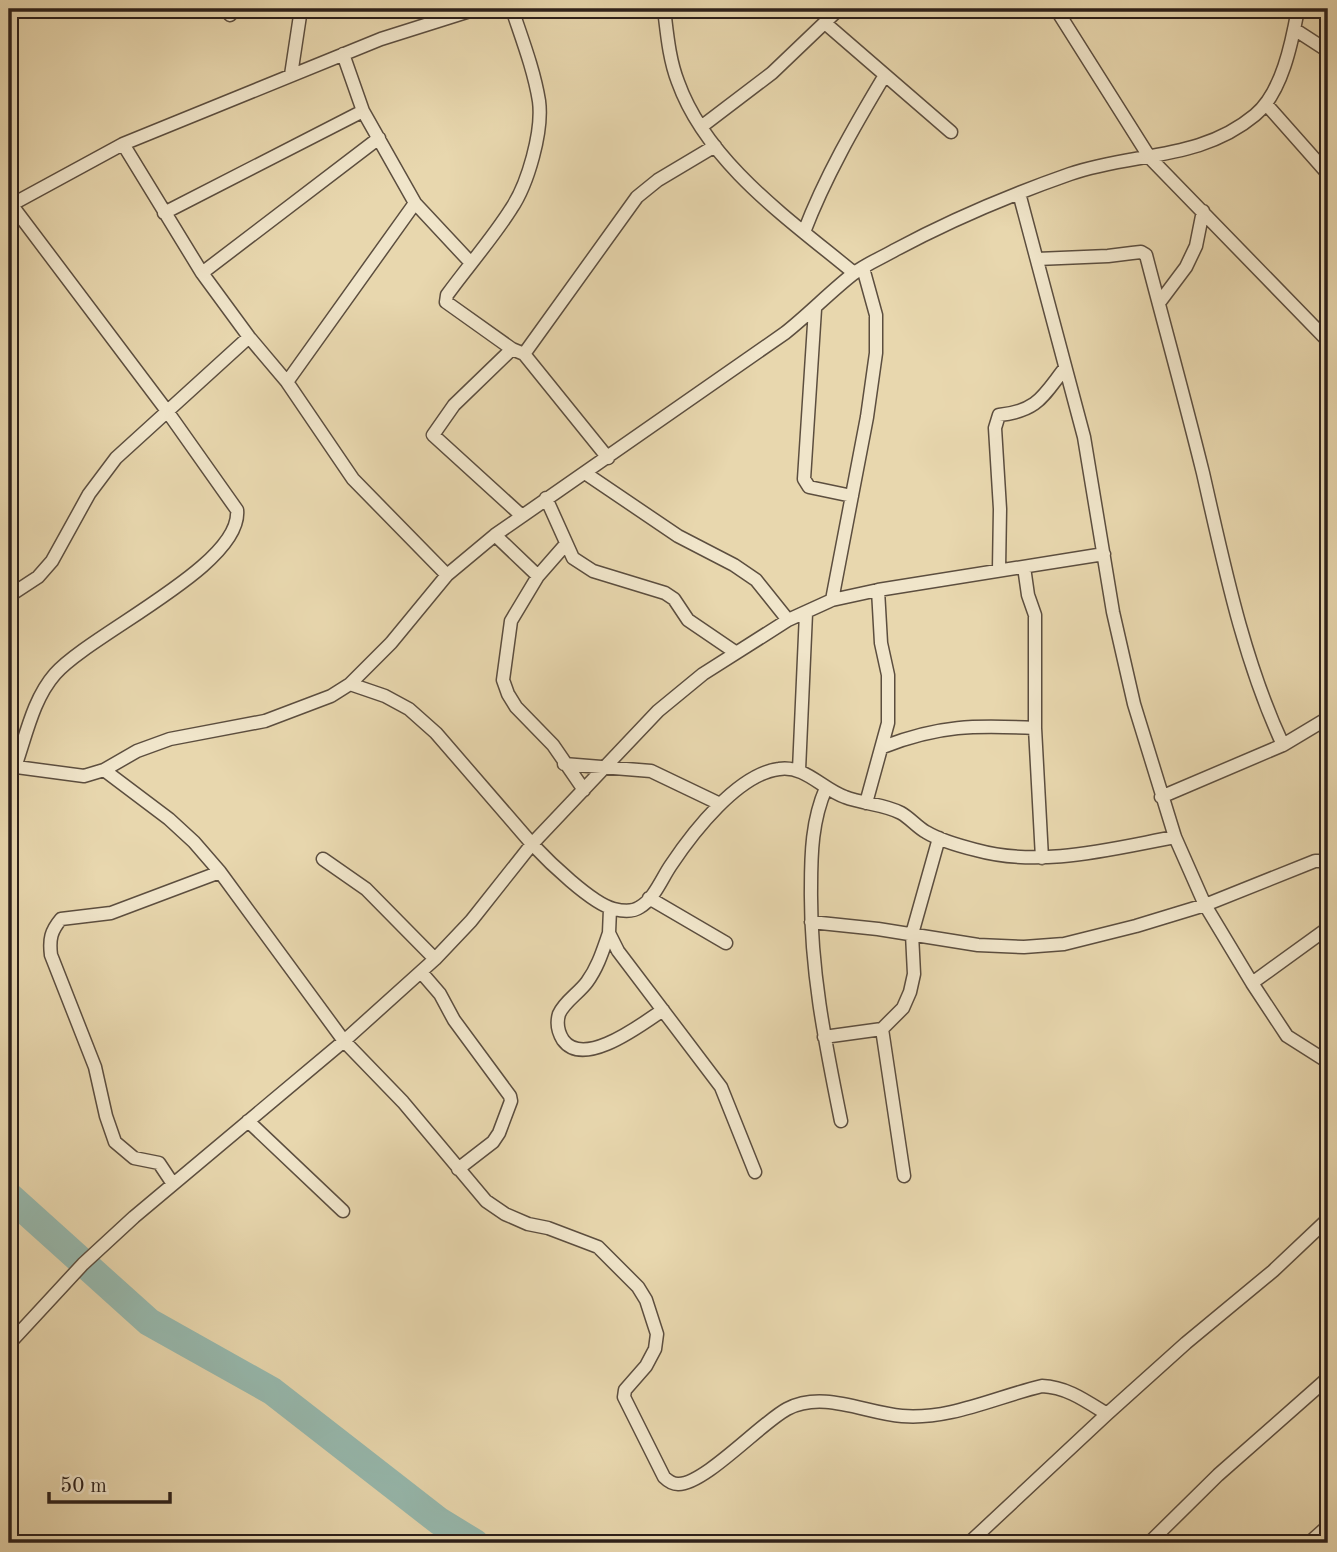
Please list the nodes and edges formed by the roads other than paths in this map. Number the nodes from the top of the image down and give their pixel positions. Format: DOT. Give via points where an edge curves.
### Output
graph roads {
  1 [pos="302,9"];
  2 [pos="477,9"];
  3 [pos="512,9"];
  4 [pos="664,9"];
  5 [pos="839,9"];
  6 [pos="1056,9"];
  7 [pos="1298,9"];
  8 [pos="825,23"];
  9 [pos="1294,29"];
  10 [pos="1328,51"];
  11 [pos="342,54"];
  12 [pos="291,75"];
  13 [pos="885,75"];
  14 [pos="1266,104"];
  15 [pos="363,111"];
  16 [pos="701,127"];
  17 [pos="951,132"];
  18 [pos="379,138"];
  19 [pos="123,144"];
  20 [pos="715,146"];
  21 [pos="1150,158"];
  22 [pos="1328,174"];
  23 [pos="1019,193"];
  24 [pos="415,202"];
  25 [pos="10,205"];
  26 [pos="1203,211"];
  27 [pos="164,213"];
  28 [pos="804,232"];
  29 [pos="1037,259"];
  30 [pos="471,262"];
  31 [pos="859,271"];
  32 [pos="202,274"];
  33 [pos="1159,303"];
  34 [pos="815,309"];
  35 [pos="249,337"];
  36 [pos="1328,341"];
  37 [pos="518,351"];
  38 [pos="1065,368"];
  39 [pos="287,382"];
  40 [pos="167,411"];
  41 [pos="608,458"];
  42 [pos="585,473"];
  43 [pos="852,496"];
  44 [pos="546,498"];
  45 [pos="522,516"];
  46 [pos="495,535"];
  47 [pos="566,544"];
  48 [pos="1104,554"];
  49 [pos="1024,567"];
  50 [pos="999,569"];
  51 [pos="447,575"];
  52 [pos="538,576"];
  53 [pos="878,590"];
  54 [pos="9,596"];
  55 [pos="832,600"];
  56 [pos="806,613"];
  57 [pos="788,620"];
  58 [pos="735,652"];
  59 [pos="350,684"];
  60 [pos="1328,718"];
  61 [pos="1035,728"];
  62 [pos="1283,745"];
  63 [pos="883,747"];
  64 [pos="564,764"];
  65 [pos="12,766"];
  66 [pos="606,768"];
  67 [pos="104,770"];
  68 [pos="799,770"];
  69 [pos="826,788"];
  70 [pos="584,790"];
  71 [pos="1161,797"];
  72 [pos="866,803"];
  73 [pos="720,804"];
  74 [pos="1175,837"];
  75 [pos="939,838"];
  76 [pos="531,844"];
  77 [pos="1042,858"];
  78 [pos="323,859"];
  79 [pos="1328,865"];
  80 [pos="220,872"];
  81 [pos="649,898"];
  82 [pos="1205,905"];
  83 [pos="610,909"];
  84 [pos="811,922"];
  85 [pos="1328,928"];
  86 [pos="609,933"];
  87 [pos="912,934"];
  88 [pos="726,943"];
  89 [pos="435,959"];
  90 [pos="421,972"];
  91 [pos="1252,983"];
  92 [pos="663,1010"];
  93 [pos="882,1029"];
  94 [pos="824,1037"];
  95 [pos="344,1041"];
  96 [pos="1328,1062"];
  97 [pos="248,1121"];
  98 [pos="841,1121"];
  99 [pos="458,1169"];
  100 [pos="755,1172"];
  101 [pos="904,1176"];
  102 [pos="173,1184"];
  103 [pos="343,1211"];
  104 [pos="1328,1219"];
  105 [pos="9,1345"];
  106 [pos="1328,1378"];
  107 [pos="1107,1414"];
  108 [pos="1328,1526"];
  109 [pos="969,1543"];
  110 [pos="1149,1543"];
  111 [pos="1309,1543"];
  1 -- 12 [label="street"];
  2 -- 11 [label="street"];
  3 -- 30 [label="street" via="534,77 540,127 513,207"];
  4 -- 16 [label="street" via="678,83"];
  5 -- 8 [label="street"];
  6 -- 21 [label="street"];
  7 -- 9 [label="street"];
  8 -- 13 [label="street"];
  8 -- 16 [label="street" via="772,73"];
  9 -- 10 [label="street"];
  9 -- 14 [label="street"];
  11 -- 12 [label="street"];
  11 -- 15 [label="street"];
  12 -- 19 [label="street"];
  13 -- 17 [label="street"];
  13 -- 28 [label="street" via="851,131"];
  14 -- 21 [label="street" via="1234,130 1194,149"];
  14 -- 22 [label="street"];
  15 -- 18 [label="street"];
  15 -- 27 [label="street"];
  16 -- 20 [label="street"];
  18 -- 24 [label="street"];
  18 -- 32 [label="street"];
  19 -- 25 [label="street"];
  19 -- 27 [label="street"];
  20 -- 28 [label="street" via="727,163"];
  20 -- 37 [label="street" via="637,197"];
  21 -- 23 [label="street" via="1100,165"];
  21 -- 26 [label="street"];
  23 -- 29 [label="street"];
  23 -- 31 [label="street" via="955,219"];
  24 -- 30 [label="street"];
  24 -- 39 [label="street"];
  25 -- 40 [label="street"];
  26 -- 33 [label="street" via="1186,267"];
  26 -- 36 [label="street"];
  27 -- 32 [label="street"];
  28 -- 31 [label="street"];
  29 -- 33 [label="street" via="1141,252 1146,255"];
  29 -- 38 [label="street"];
  30 -- 37 [label="street" via="446,302"];
  31 -- 34 [label="street"];
  31 -- 43 [label="street" via="876,315 876,353"];
  32 -- 35 [label="street"];
  33 -- 62 [label="street" via="1255,677"];
  34 -- 41 [label="street"];
  34 -- 43 [label="street" via="804,480 809,487"];
  35 -- 39 [label="street"];
  35 -- 40 [label="street"];
  37 -- 41 [label="street"];
  37 -- 45 [label="street" via="454,405 433,435"];
  38 -- 48 [label="street" via="1084,437"];
  38 -- 50 [label="street" via="1028,410 996,419"];
  39 -- 51 [label="street" via="353,479"];
  40 -- 54 [label="street" via="116,458 83,504 52,561 38,577"];
  40 -- 65 [label="street" via="236,510 235,528 207,564 83,648 53,675 39,697"];
  41 -- 42 [label="street"];
  42 -- 44 [label="street"];
  42 -- 57 [label="street" via="678,536 756,580"];
  43 -- 55 [label="street"];
  44 -- 45 [label="street"];
  44 -- 47 [label="street"];
  45 -- 46 [label="street"];
  46 -- 51 [label="street"];
  46 -- 52 [label="street"];
  47 -- 52 [label="street"];
  47 -- 58 [label="street" via="573,558 593,572 665,593 688,620"];
  48 -- 49 [label="street"];
  48 -- 71 [label="street" via="1134,704"];
  49 -- 50 [label="street"];
  49 -- 61 [label="street" via="1035,615"];
  50 -- 53 [label="street"];
  51 -- 59 [label="street"];
  52 -- 64 [label="street" via="511,621 503,680 516,707 553,745"];
  53 -- 55 [label="street"];
  53 -- 63 [label="street" via="889,694"];
  55 -- 56 [label="street"];
  56 -- 57 [label="street"];
  56 -- 68 [label="street"];
  57 -- 58 [label="street"];
  58 -- 66 [label="street" via="658,711"];
  59 -- 67 [label="street" via="331,696 265,720 170,739"];
  59 -- 76 [label="street" via="409,709 436,733"];
  60 -- 62 [label="street"];
  61 -- 63 [label="street" via="952,727"];
  61 -- 77 [label="street"];
  62 -- 71 [label="street"];
  63 -- 72 [label="street"];
  64 -- 66 [label="street"];
  64 -- 70 [label="street"];
  65 -- 67 [label="street" via="84,776"];
  66 -- 70 [label="street"];
  66 -- 73 [label="street" via="651,771"];
  67 -- 80 [label="street" via="169,819"];
  68 -- 69 [label="street"];
  68 -- 73 [label="street" via="770,770 750,778"];
  69 -- 72 [label="street"];
  69 -- 84 [label="street" via="811,845"];
  70 -- 76 [label="street"];
  71 -- 74 [label="street"];
  72 -- 75 [label="street" via="902,813"];
  73 -- 81 [label="street"];
  74 -- 77 [label="street"];
  74 -- 82 [label="street"];
  75 -- 77 [label="street" via="1004,857"];
  75 -- 87 [label="street"];
  76 -- 83 [label="street" via="568,880"];
  76 -- 89 [label="street"];
  78 -- 89 [label="street" via="366,889"];
  79 -- 82 [label="street" via="1315,861"];
  80 -- 95 [label="street"];
  80 -- 102 [label="street" via="111,913 61,919 49,940 95,1067 115,1142 134,1158 159,1163"];
  81 -- 83 [label="street" via="639,909"];
  81 -- 88 [label="street"];
  82 -- 87 [label="street" via="1063,944 978,945"];
  82 -- 91 [label="street"];
  83 -- 86 [label="street"];
  84 -- 87 [label="street"];
  84 -- 94 [label="street"];
  85 -- 91 [label="street"];
  86 -- 92 [label="street" via="625,962"];
  86 -- 92 [label="street" via="596,970 560,1013 558,1031 565,1043 578,1051 589,1050 623,1037"];
  87 -- 93 [label="street" via="910,992 903,1008"];
  89 -- 90 [label="street"];
  90 -- 95 [label="street"];
  90 -- 99 [label="street" via="511,1101 493,1142"];
  91 -- 96 [label="street" via="1287,1036"];
  92 -- 100 [label="street" via="721,1087"];
  93 -- 94 [label="street"];
  93 -- 101 [label="street"];
  94 -- 98 [label="street"];
  95 -- 97 [label="street"];
  95 -- 99 [label="street"];
  97 -- 102 [label="street"];
  97 -- 103 [label="street"];
  99 -- 107 [label="street" via="486,1201 505,1214 598,1247 638,1287 657,1335 646,1366 624,1397 664,1478 671,1482 690,1482 787,1409 803,1404 846,1404 925,1417 1042,1386 1072,1393"];
  102 -- 105 [label="street" via="83,1264"];
  104 -- 107 [label="street"];
  106 -- 110 [label="street"];
  107 -- 109 [label="street"];
  108 -- 111 [label="street"];
}
